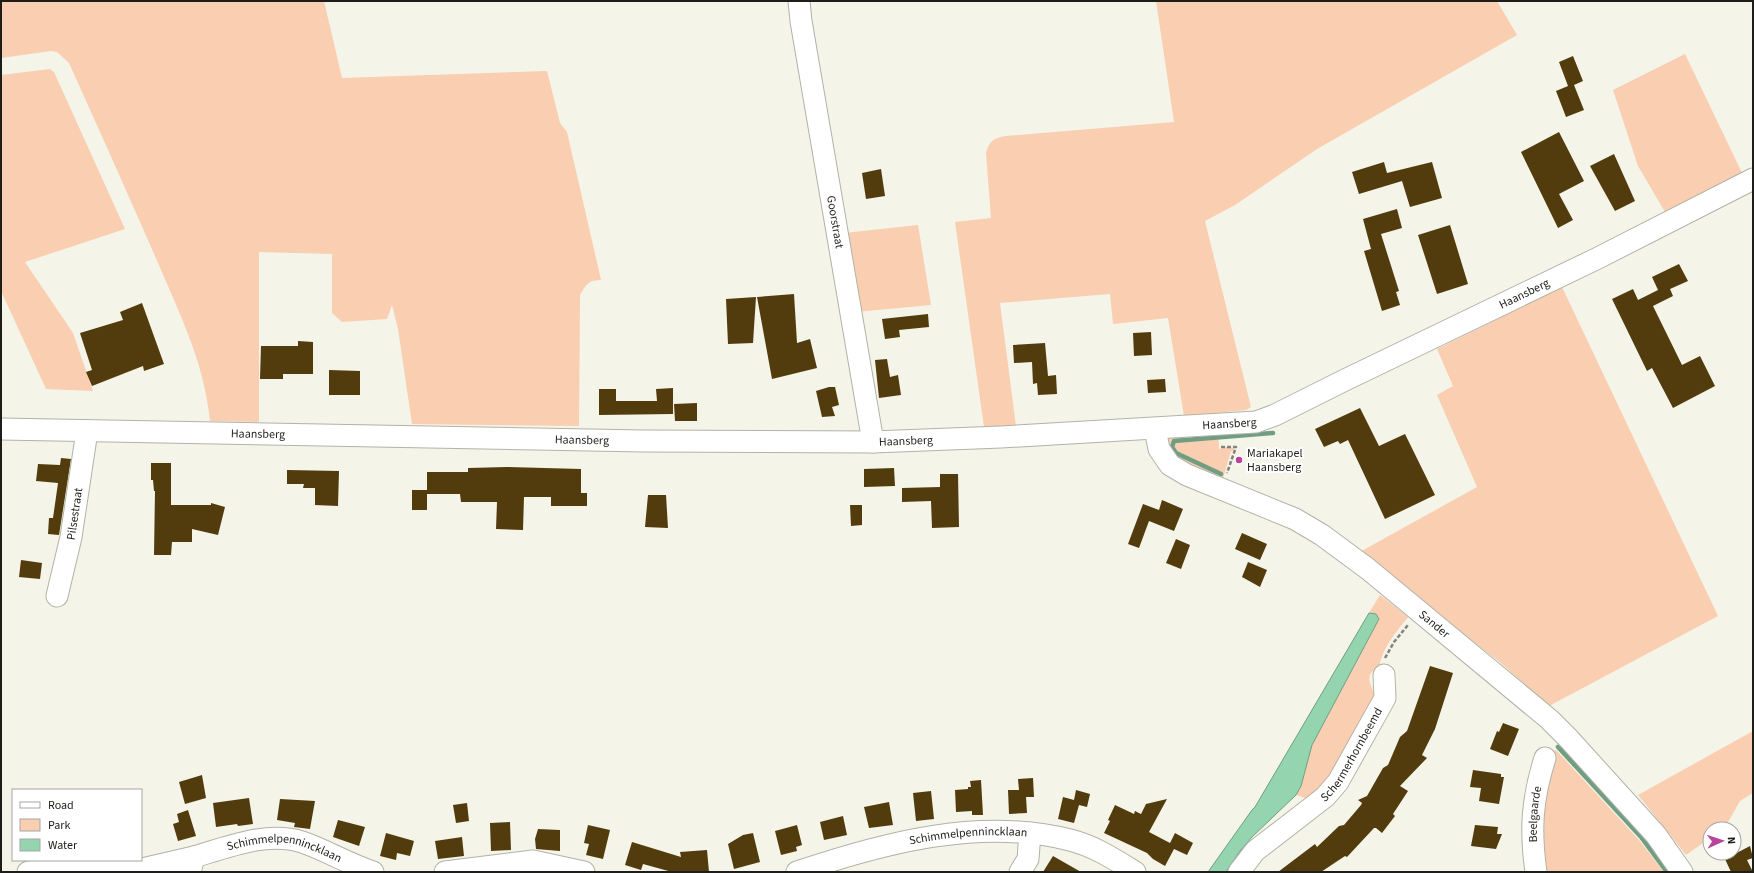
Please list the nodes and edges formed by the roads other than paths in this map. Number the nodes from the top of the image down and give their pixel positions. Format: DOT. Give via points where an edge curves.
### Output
graph roads {
  1 [pos="799,1"];
  2 [pos="1753,179"];
  3 [pos="1,429"];
  4 [pos="1155,429"];
  5 [pos="87,431"];
  6 [pos="873,442"];
  7 [pos="56,596"];
  8 [pos="1384,675"];
  9 [pos="1545,758"];
  10 [pos="1030,833"];
  11 [pos="192,864"];
  12 [pos="142,870"];
  13 [pos="28,872"];
  14 [pos="373,872"];
  15 [pos="445,872"];
  16 [pos="584,872"];
  17 [pos="797,872"];
  18 [pos="1020,872"];
  19 [pos="1135,872"];
  20 [pos="1239,872"];
  21 [pos="1536,872"];
  22 [pos="1682,872"];
  1 -- 6 [label="street, Goorstraat" via="803,37"];
  2 -- 4 [label="street, Haansberg" via="1596,260 1275,415 1245,423"];
  3 -- 5 [label="street, Haansberg"];
  4 -- 6 [label="street, Haansberg"];
  4 -- 22 [label="street, Sander" via="1159,449 1170,465 1188,475 1295,519 1322,535 1368,569 1549,719 1656,835"];
  5 -- 6 [label="street, Haansberg" via="644,441"];
  5 -- 7 [label="street, Pilsestraat" via="71,537"];
  8 -- 20 [label="street, Schermerhornbeemd" via="1385,698 1338,782 1325,797 1255,852"];
  9 -- 21 [label="street, Beelgaarde" via="1531,821"];
  10 -- 17 [label="street, Schimmelpennincklaan" via="984,832 936,837 858,852"];
  10 -- 18 [label="street" via="1028,859"];
  10 -- 19 [label="street, Schimmelpennincklaan" via="1085,846 1106,854"];
  11 -- 12 [label="street, Schimmelpennincklaan"];
  11 -- 14 [label="street, Schimmelpennincklaan" via="243,842 278,838 301,842"];
  12 -- 13 [label="street, Schimmelpennincklaan"];
  15 -- 16 [label="street" via="533,861"];
}
